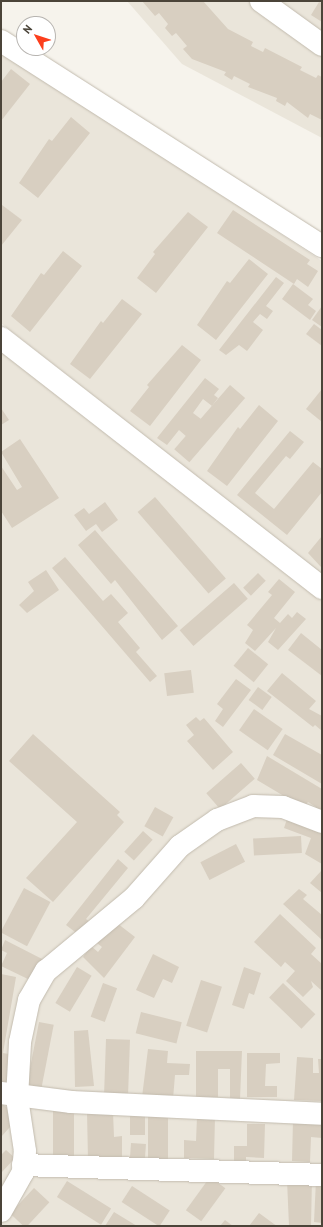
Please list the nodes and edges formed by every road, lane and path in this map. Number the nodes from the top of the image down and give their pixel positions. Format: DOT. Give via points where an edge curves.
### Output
graph roads {
  1 [pos="261,1"];
  2 [pos="1,41"];
  3 [pos="322,45"];
  4 [pos="322,246"];
  5 [pos="1,338"];
  6 [pos="322,588"];
  7 [pos="322,822"];
  8 [pos="9,1096"];
  9 [pos="322,1114"];
  10 [pos="23,1165"];
  11 [pos="322,1176"];
  12 [pos="1,1211"];
  13 [pos="1,1216"];
  14 [pos="6,1226"];
  1 -- 3 [label="street"];
  2 -- 4 [label="street"];
  5 -- 6 [label="street"];
  7 -- 8 [label="street" via="283,808 253,806 217,820 180,846 134,898 46,971 29,1000"];
  8 -- 9 [label="street"];
  8 -- 10 [label="street" via="25,1151"];
  10 -- 11 [label="street"];
  10 -- 12 [label="street"];
  13 -- 14 [label="street"];
}
